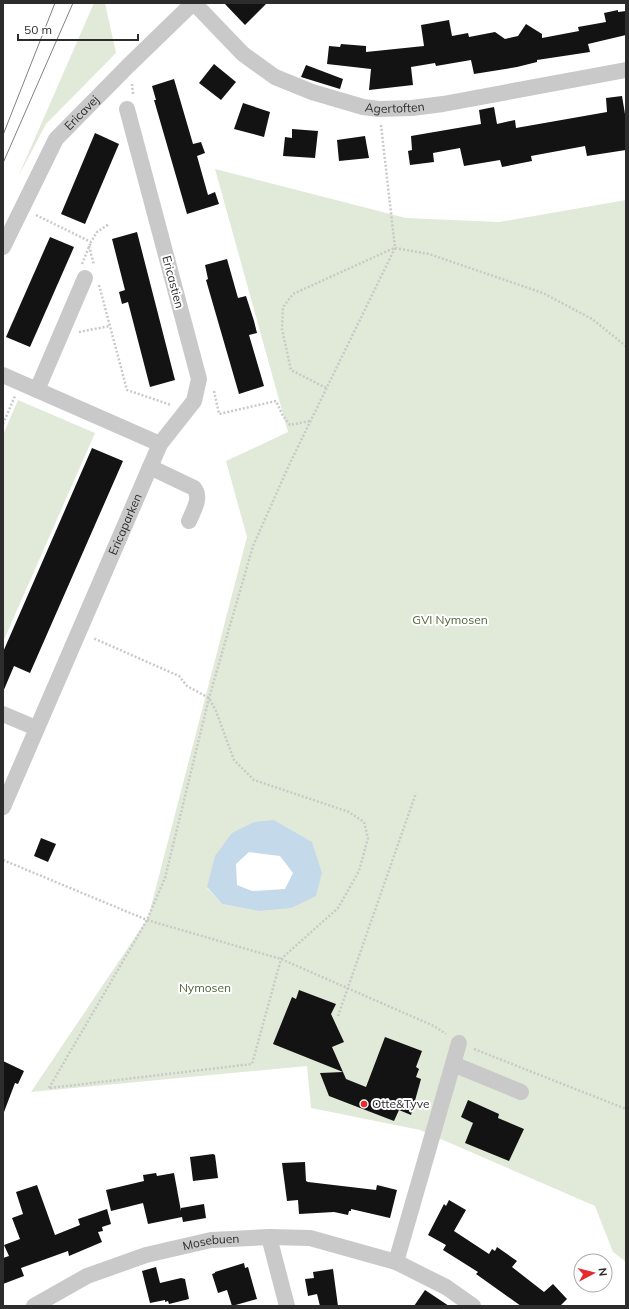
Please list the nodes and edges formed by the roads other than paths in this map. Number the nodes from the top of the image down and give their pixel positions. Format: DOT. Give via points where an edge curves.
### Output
graph roads {
  1 [pos="194,3"];
  2 [pos="626,70"];
  3 [pos="127,109"];
  4 [pos="3,247"];
  5 [pos="93,276"];
  6 [pos="3,375"];
  7 [pos="37,390"];
  8 [pos="160,444"];
  9 [pos="150,467"];
  10 [pos="189,522"];
  11 [pos="3,714"];
  12 [pos="36,728"];
  13 [pos="3,807"];
  14 [pos="459,1043"];
  15 [pos="453,1064"];
  16 [pos="521,1092"];
  17 [pos="269,1238"];
  18 [pos="396,1262"];
  19 [pos="34,1306"];
  20 [pos="287,1306"];
  21 [pos="473,1306"];
  1 -- 2 [label="street, Agertoften" via="243,54 275,77 346,104 379,109 443,104"];
  1 -- 4 [label="street, Ericavej" via="56,139"];
  3 -- 8 [label="street, Ericastien" via="199,379 194,401"];
  5 -- 7 [label="street" via="60,336"];
  6 -- 7 [label="street"];
  7 -- 8 [label="street"];
  8 -- 9 [label="street, Ericaparken"];
  9 -- 10 [label="street" via="194,488 197,492 198,499"];
  9 -- 12 [label="street, Ericaparken"];
  11 -- 12 [label="street"];
  12 -- 13 [label="street, Ericaparken"];
  14 -- 15 [label="street"];
  15 -- 16 [label="street"];
  15 -- 18 [label="street"];
  17 -- 18 [label="street, Mosebuen" via="310,1238"];
  17 -- 19 [label="street, Mosebuen" via="211,1240 146,1255 87,1276"];
  17 -- 20 [label="street"];
  18 -- 21 [label="street, Mosebuen" via="446,1287"];
}
